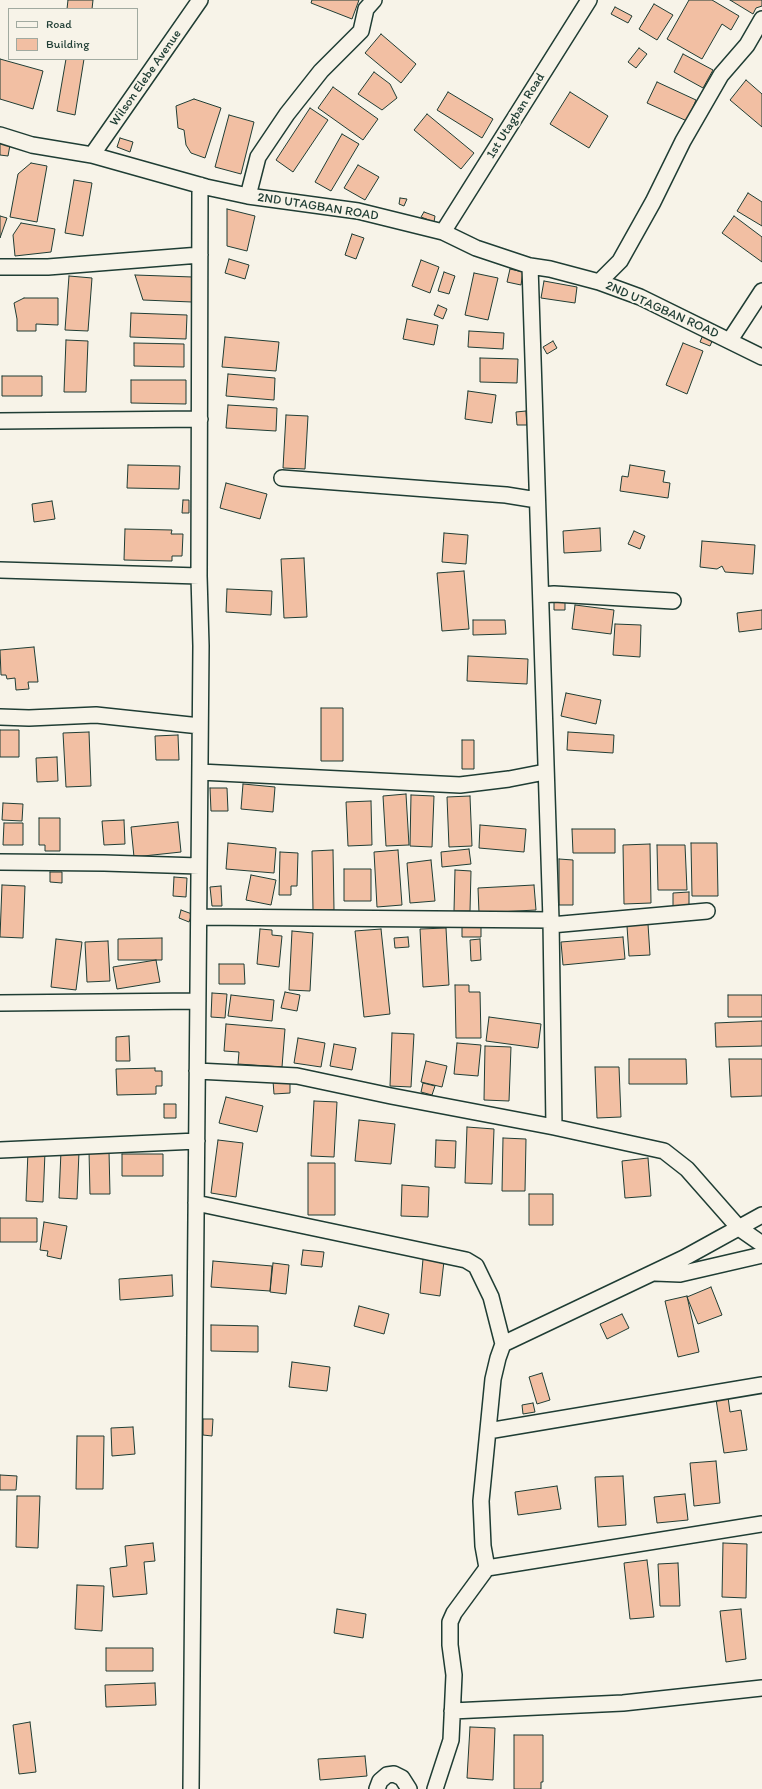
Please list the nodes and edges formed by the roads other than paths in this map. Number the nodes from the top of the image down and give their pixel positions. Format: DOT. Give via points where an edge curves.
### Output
graph roads {
  1 [pos="200,0"];
  2 [pos="374,0"];
  3 [pos="589,0"];
  4 [pos="762,19"];
  5 [pos="0,135"];
  6 [pos="92,155"];
  7 [pos="200,185"];
  8 [pos="248,196"];
  9 [pos="443,232"];
  10 [pos="200,255"];
  11 [pos="530,266"];
  12 [pos="0,267"];
  13 [pos="599,282"];
  14 [pos="762,291"];
  15 [pos="730,340"];
  16 [pos="762,357"];
  17 [pos="200,419"];
  18 [pos="0,422"];
  19 [pos="282,478"];
  20 [pos="538,500"];
  21 [pos="0,570"];
  22 [pos="199,576"];
  23 [pos="540,595"];
  24 [pos="673,601"];
  25 [pos="0,717"];
  26 [pos="200,726"];
  27 [pos="200,772"];
  28 [pos="546,772"];
  29 [pos="0,862"];
  30 [pos="199,866"];
  31 [pos="707,911"];
  32 [pos="199,916"];
  33 [pos="551,923"];
  34 [pos="198,1001"];
  35 [pos="0,1003"];
  36 [pos="197,1071"];
  37 [pos="554,1127"];
  38 [pos="197,1141"];
  39 [pos="0,1150"];
  40 [pos="196,1204"];
  41 [pos="762,1216"];
  42 [pos="739,1228"];
  43 [pos="762,1244"];
  44 [pos="762,1255"];
  45 [pos="652,1273"];
  46 [pos="504,1344"];
  47 [pos="762,1385"];
  48 [pos="488,1431"];
  49 [pos="762,1524"];
  50 [pos="487,1568"];
  51 [pos="762,1688"];
  52 [pos="452,1711"];
  53 [pos="191,1789"];
  54 [pos="377,1789"];
  55 [pos="410,1789"];
  56 [pos="435,1789"];
  1 -- 6 [label="street, Wilson Elebe Avenue"];
  2 -- 8 [label="street" via="366,9 361,31 321,71 258,157"];
  3 -- 9 [label="street, 1st Utagban Road"];
  4 -- 13 [label="street" via="747,44 721,75 620,261"];
  5 -- 6 [label="street, 2ND UTAGBAN ROAD" via="32,145"];
  6 -- 7 [label="street, 2ND UTAGBAN ROAD"];
  7 -- 8 [label="street, 2ND UTAGBAN ROAD"];
  7 -- 10 [label="street"];
  8 -- 9 [label="street, 2ND UTAGBAN ROAD" via="358,211"];
  9 -- 11 [label="street, 2ND UTAGBAN ROAD" via="476,248"];
  10 -- 12 [label="street" via="48,267"];
  10 -- 17 [label="street"];
  11 -- 13 [label="street, 2ND UTAGBAN ROAD"];
  11 -- 20 [label="street"];
  13 -- 15 [label="street, 2ND UTAGBAN ROAD" via="640,297"];
  14 -- 15 [label="street"];
  15 -- 16 [label="street, 2ND UTAGBAN ROAD"];
  17 -- 18 [label="street"];
  17 -- 22 [label="street"];
  19 -- 20 [label="street" via="506,495"];
  20 -- 23 [label="street"];
  21 -- 22 [label="street"];
  22 -- 26 [label="street"];
  23 -- 24 [label="street"];
  23 -- 28 [label="street"];
  25 -- 26 [label="street" via="96,715"];
  26 -- 27 [label="street"];
  27 -- 28 [label="street" via="460,785"];
  27 -- 30 [label="street"];
  28 -- 33 [label="street"];
  29 -- 30 [label="street"];
  30 -- 32 [label="street"];
  31 -- 33 [label="street"];
  32 -- 33 [label="street"];
  32 -- 34 [label="street"];
  33 -- 37 [label="street"];
  34 -- 35 [label="street"];
  34 -- 36 [label="street"];
  36 -- 37 [label="street" via="297,1076"];
  36 -- 38 [label="street"];
  37 -- 42 [label="street" via="664,1151 686,1168"];
  38 -- 39 [label="street"];
  38 -- 40 [label="street"];
  40 -- 46 [label="street" via="466,1260 476,1266 491,1297"];
  40 -- 53 [label="street"];
  41 -- 42 [label="street"];
  42 -- 43 [label="street"];
  42 -- 45 [label="street"];
  44 -- 45 [label="street" via="680,1274"];
  45 -- 46 [label="street"];
  46 -- 48 [label="street" via="493,1380"];
  47 -- 48 [label="street"];
  48 -- 50 [label="street" via="481,1501"];
  49 -- 50 [label="street"];
  50 -- 52 [label="street" via="450,1622 454,1676"];
  51 -- 52 [label="street" via="623,1703"];
  52 -- 56 [label="street" via="451,1740"];
  54 -- 55 [label="street" via="387,1775 394,1774 402,1778"];
}
